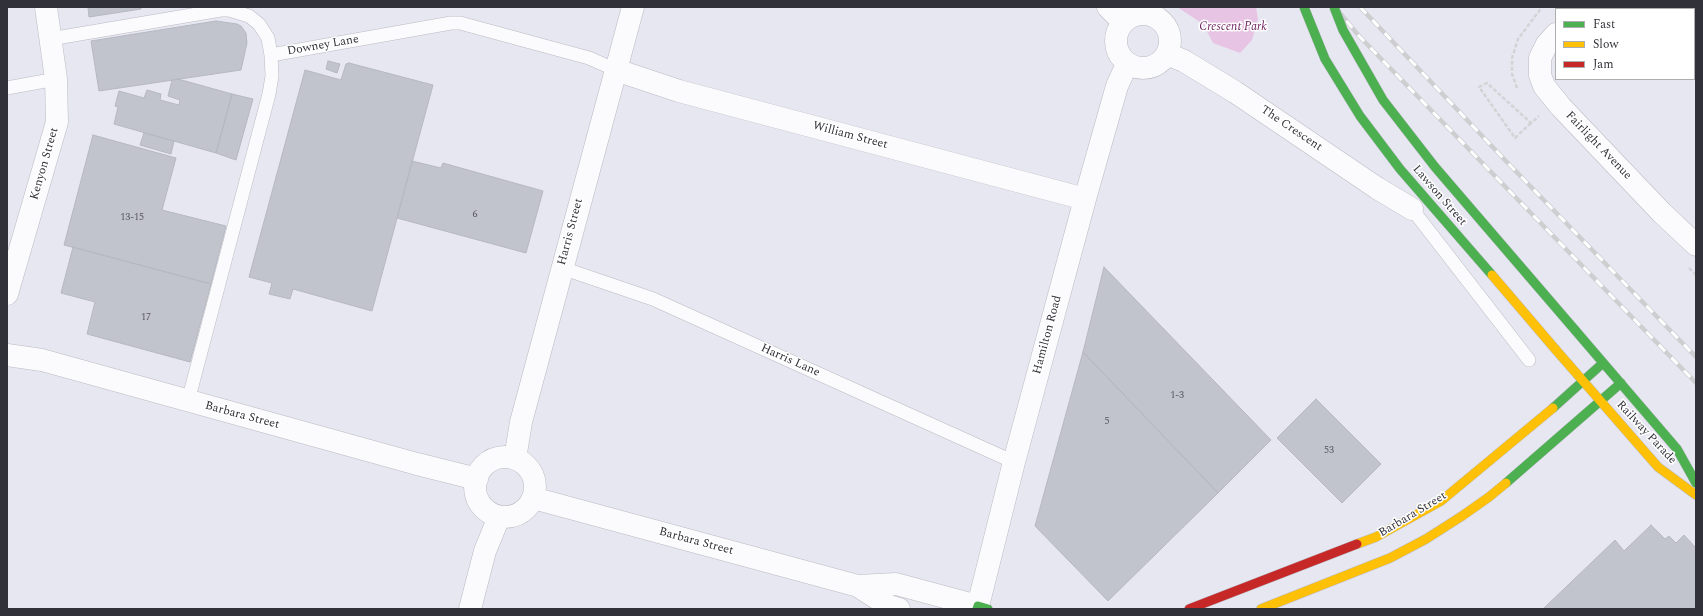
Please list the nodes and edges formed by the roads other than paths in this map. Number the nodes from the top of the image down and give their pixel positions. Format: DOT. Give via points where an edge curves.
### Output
graph roads {
  1 [pos="46,7"];
  2 [pos="633,7"];
  3 [pos="1108,7"];
  4 [pos="1304,7"];
  5 [pos="1334,7"];
  6 [pos="1123,22"];
  7 [pos="1555,35"];
  8 [pos="50,39"];
  9 [pos="1167,54"];
  10 [pos="271,55"];
  11 [pos="1127,64"];
  12 [pos="616,70"];
  13 [pos="56,79"];
  14 [pos="7,88"];
  15 [pos="1085,199"];
  16 [pos="1412,209"];
  17 [pos="1696,245"];
  18 [pos="562,268"];
  19 [pos="7,294"];
  20 [pos="7,355"];
  21 [pos="1529,360"];
  22 [pos="1602,363"];
  23 [pos="1583,381"];
  24 [pos="1620,383"];
  25 [pos="188,401"];
  26 [pos="1601,401"];
  27 [pos="514,459"];
  28 [pos="1014,462"];
  29 [pos="477,479"];
  30 [pos="1696,483"];
  31 [pos="1696,495"];
  32 [pos="533,498"];
  33 [pos="499,517"];
  34 [pos="858,586"];
  35 [pos="981,608"];
  36 [pos="470,609"];
  37 [pos="899,609"];
  38 [pos="1189,609"];
  39 [pos="1261,609"];
  1 -- 8 [label="street, Kenyon Street"];
  2 -- 12 [label="street, Harris Street"];
  3 -- 6 [label="street"];
  4 -- 23 [label="main road, Lawson Street, bridge" via="1325,59 1360,116 1400,169"];
  5 -- 22 [label="main road, Lawson Street, bridge" via="1343,30 1383,100 1435,167"];
  6 -- 9 [label="street" via="1136,14 1145,13 1161,21 1170,36"];
  6 -- 11 [label="street" via="1116,32 1115,41 1120,58"];
  7 -- 17 [label="street, Fairlight Avenue" via="1540,58 1540,75 1544,86 1662,213"];
  8 -- 10 [label="lane, Downey Lane" via="229,10 249,16 259,24 268,38"];
  8 -- 13 [label="street, Kenyon Street"];
  9 -- 11 [label="street" via="1154,66 1145,69"];
  9 -- 16 [label="street, The Crescent" via="1184,61 1235,92"];
  10 -- 12 [label="lane, Downey Lane" via="460,23 589,58"];
  10 -- 25 [label="lane" via="272,76 269,94"];
  11 -- 15 [label="street, Hamilton Road" via="1117,86"];
  12 -- 15 [label="street, William Street" via="679,91"];
  12 -- 18 [label="street, Harris Street"];
  13 -- 14 [label="lane"];
  13 -- 19 [label="street, Kenyon Street" via="57,122"];
  15 -- 28 [label="street, Hamilton Road"];
  16 -- 21 [label="lane"];
  18 -- 27 [label="street, Harris Street" via="521,422"];
  18 -- 28 [label="lane, Harris Lane" via="653,299"];
  20 -- 25 [label="street, Barbara Street" via="42,360"];
  22 -- 23 [label="main road, Barbara Street"];
  22 -- 24 [label="main road, Railway Parade"];
  23 -- 26 [label="main road, Railway Parade"];
  23 -- 38 [label="main road, Barbara Street" via="1507,447 1434,504 1376,537"];
  24 -- 26 [label="main road"];
  24 -- 30 [label="main road, Railway Parade" via="1677,449"];
  25 -- 29 [label="street, Barbara Street"];
  26 -- 31 [label="main road, Railway Parade" via="1658,467"];
  26 -- 39 [label="main road" via="1489,497 1426,539 1380,562"];
  27 -- 29 [label="street" via="504,457 494,460 485,465"];
  27 -- 32 [label="street" via="531,471 535,481"];
  28 -- 35 [label="street, Hamilton Road"];
  29 -- 33 [label="street" via="477,496 482,506 489,513"];
  32 -- 33 [label="street" via="520,514"];
  32 -- 34 [label="street, Barbara Street"];
  33 -- 36 [label="street" via="484,551"];
  34 -- 35 [label="street, Barbara Street" via="896,584"];
  34 -- 37 [label="street, Barbara Street" via="889,606"];
}
